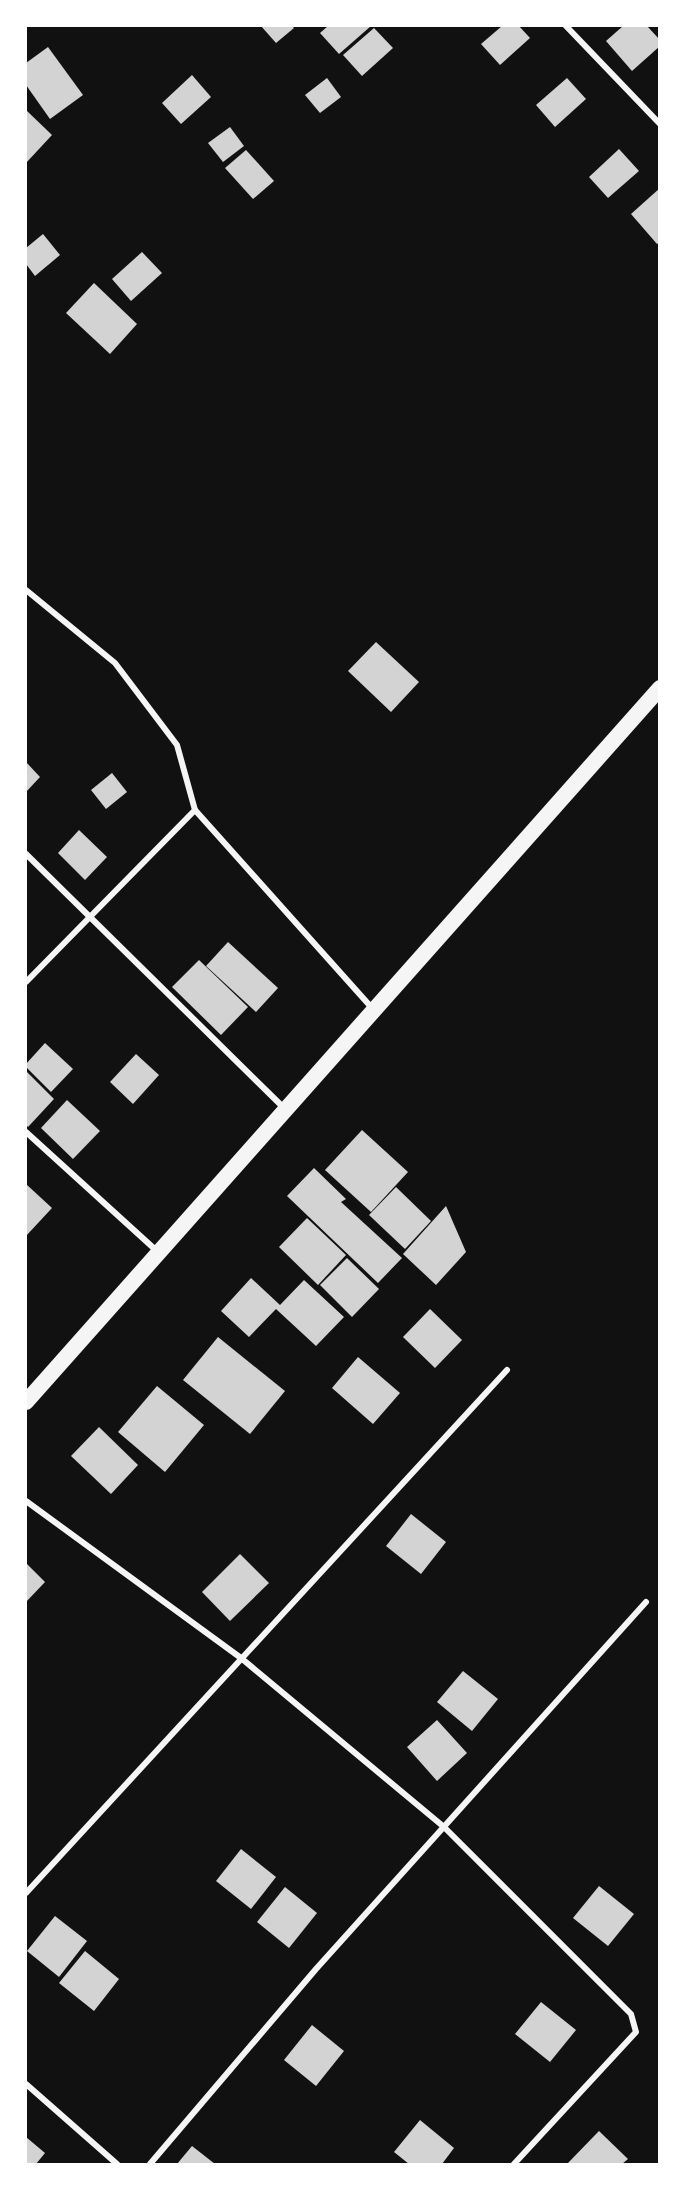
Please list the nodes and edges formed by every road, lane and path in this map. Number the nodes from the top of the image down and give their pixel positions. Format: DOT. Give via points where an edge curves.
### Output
graph roads {
  1 [pos="566,26"];
  2 [pos="660,124"];
  3 [pos="26,590"];
  4 [pos="660,688"];
  5 [pos="195,810"];
  6 [pos="26,854"];
  7 [pos="89,915"];
  8 [pos="26,982"];
  9 [pos="374,1010"];
  10 [pos="285,1110"];
  11 [pos="26,1132"];
  12 [pos="159,1253"];
  13 [pos="507,1370"];
  14 [pos="26,1402"];
  15 [pos="26,1502"];
  16 [pos="646,1602"];
  17 [pos="241,1658"];
  18 [pos="444,1827"];
  19 [pos="26,1893"];
  20 [pos="26,2084"];
  21 [pos="117,2164"];
  22 [pos="150,2164"];
  23 [pos="514,2164"];
  1 -- 2 [label="street"];
  3 -- 5 [label="street" via="115,663 177,745"];
  4 -- 9 [label="highway"];
  5 -- 7 [label="street"];
  5 -- 9 [label="street"];
  6 -- 7 [label="street"];
  7 -- 8 [label="street"];
  7 -- 10 [label="street"];
  9 -- 10 [label="highway"];
  10 -- 12 [label="highway"];
  11 -- 12 [label="street"];
  12 -- 14 [label="highway"];
  13 -- 17 [label="street"];
  15 -- 17 [label="street"];
  16 -- 18 [label="street"];
  17 -- 18 [label="street"];
  17 -- 19 [label="street"];
  18 -- 22 [label="street" via="316,1969"];
  18 -- 23 [label="street" via="632,2014 636,2032"];
  20 -- 21 [label="street"];
}
